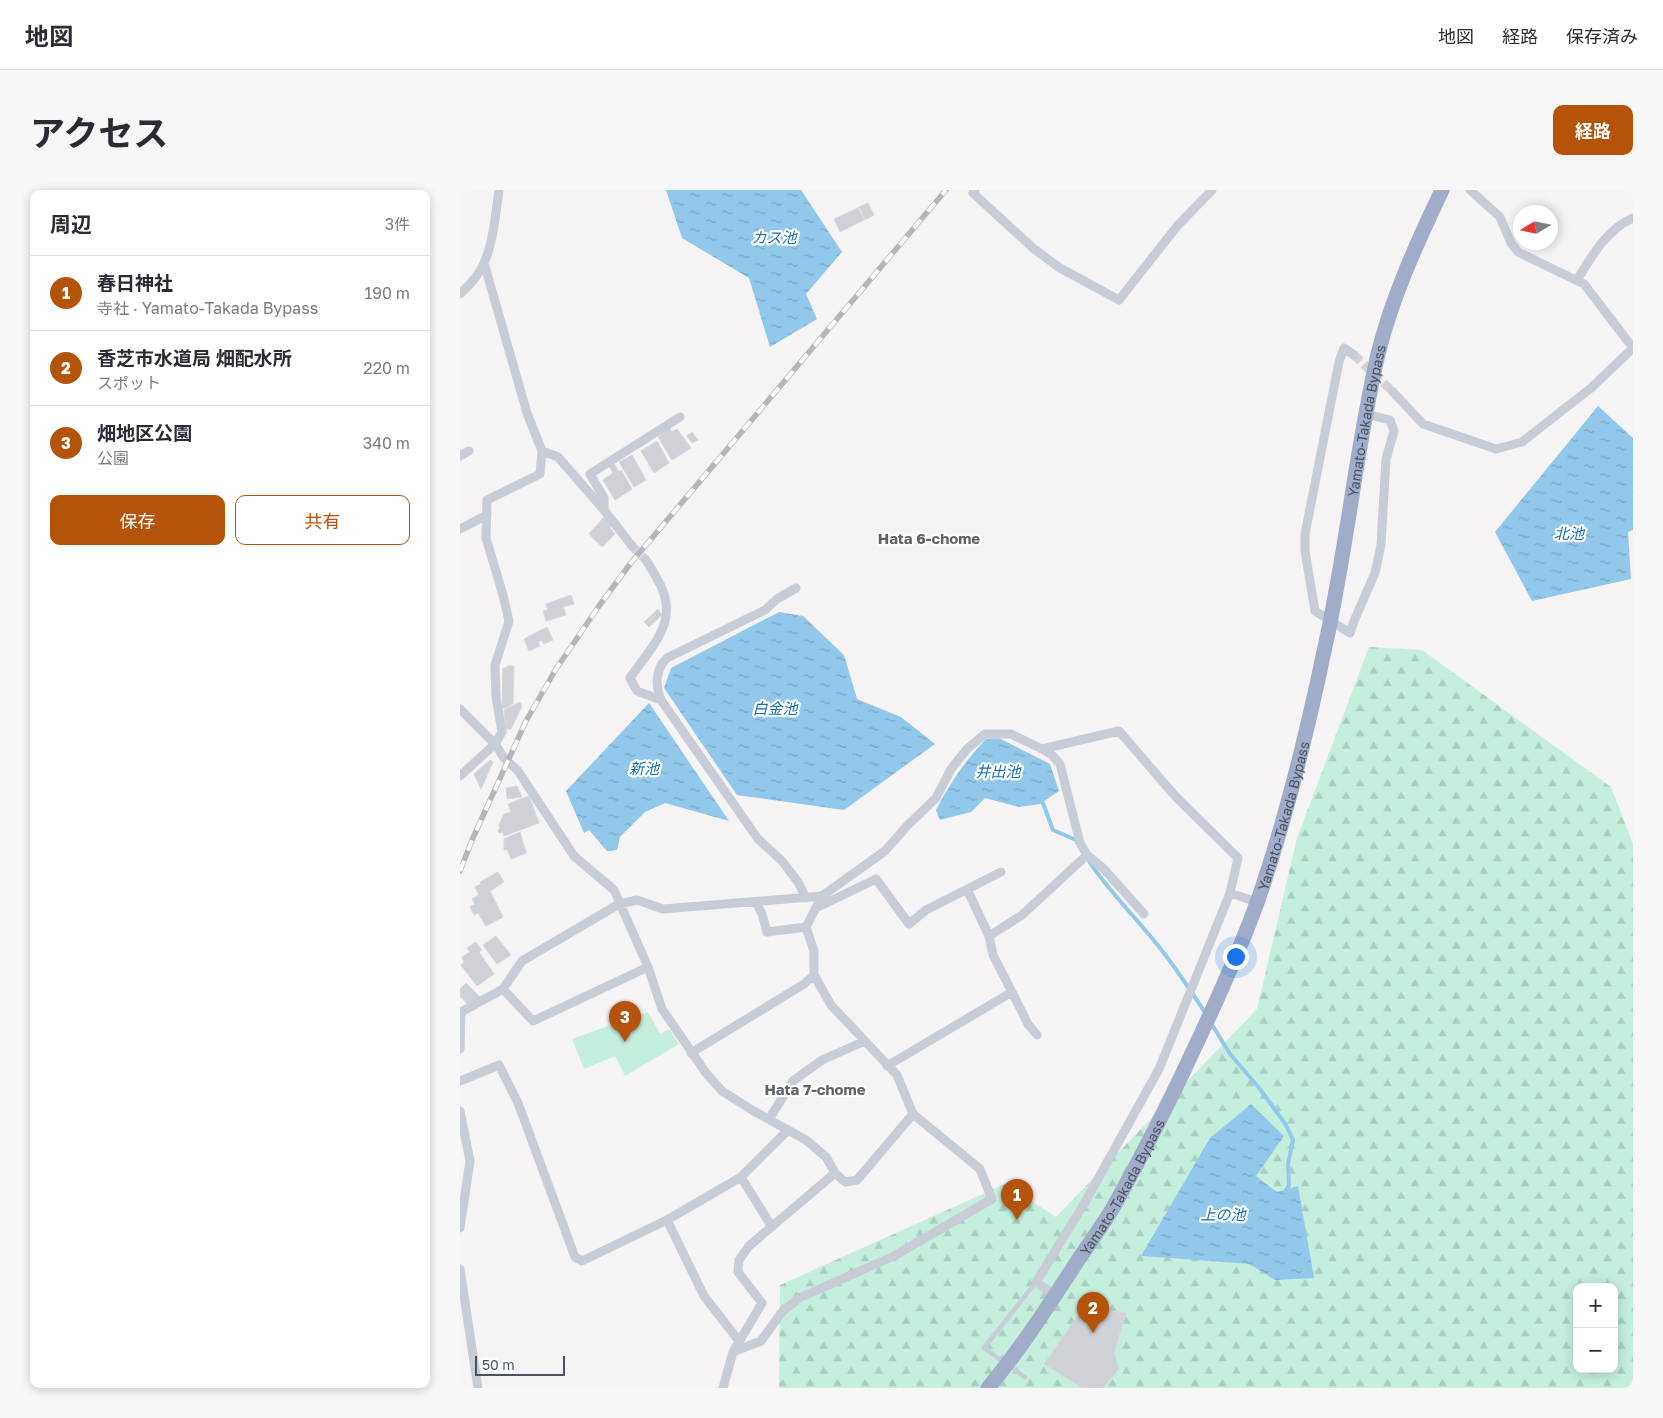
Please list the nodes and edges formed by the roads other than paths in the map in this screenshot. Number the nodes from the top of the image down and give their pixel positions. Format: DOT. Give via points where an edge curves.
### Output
graph roads {
  1 [pos="499,190"];
  2 [pos="975,190"];
  3 [pos="1212,190"];
  4 [pos="1442,190"];
  5 [pos="1470,190"];
  6 [pos="1633,218"];
  7 [pos="484,263"];
  8 [pos="1577,280"];
  9 [pos="460,294"];
  10 [pos="1633,332"];
  11 [pos="1624,337"];
  12 [pos="1354,355"];
  13 [pos="1392,391"];
  14 [pos="1366,414"];
  15 [pos="680,417"];
  16 [pos="469,451"];
  17 [pos="542,451"];
  18 [pos="460,456"];
  19 [pos="604,510"];
  20 [pos="486,516"];
  21 [pos="460,529"];
  22 [pos="632,546"];
  23 [pos="646,560"];
  24 [pos="796,588"];
  25 [pos="661,700"];
  26 [pos="460,709"];
  27 [pos="495,744"];
  28 [pos="1042,749"];
  29 [pos="460,776"];
  30 [pos="1087,855"];
  31 [pos="1001,872"];
  32 [pos="967,890"];
  33 [pos="1230,893"];
  34 [pos="822,896"];
  35 [pos="806,898"];
  36 [pos="756,902"];
  37 [pos="1257,902"];
  38 [pos="620,904"];
  39 [pos="816,908"];
  40 [pos="1144,914"];
  41 [pos="806,926"];
  42 [pos="989,936"];
  43 [pos="648,967"];
  44 [pos="814,975"];
  45 [pos="503,989"];
  46 [pos="1012,992"];
  47 [pos="1037,1035"];
  48 [pos="865,1042"];
  49 [pos="460,1048"];
  50 [pos="691,1053"];
  51 [pos="888,1066"];
  52 [pos="460,1081"];
  53 [pos="460,1111"];
  54 [pos="913,1114"];
  55 [pos="769,1120"];
  56 [pos="788,1130"];
  57 [pos="835,1173"];
  58 [pos="741,1177"];
  59 [pos="667,1220"];
  60 [pos="772,1227"];
  61 [pos="460,1228"];
  62 [pos="460,1269"];
  63 [pos="1036,1282"];
  64 [pos="1055,1295"];
  65 [pos="739,1341"];
  66 [pos="733,1352"];
  67 [pos="1025,1377"];
  68 [pos="478,1388"];
  69 [pos="723,1388"];
  70 [pos="988,1388"];
  1 -- 7 [label="street"];
  2 -- 3 [label="street" via="973,193 1034,249 1060,268 1119,300 1178,225"];
  4 -- 14 [label="highway, Yamato-Takada Bypass" via="1417,242 1392,308"];
  5 -- 8 [label="street" via="1500,217 1518,252"];
  6 -- 8 [label="street" via="1607,237"];
  7 -- 9 [label="street" via="471,284"];
  7 -- 17 [label="street" via="527,414"];
  8 -- 11 [label="street" via="1584,284"];
  10 -- 11 [label="street"];
  11 -- 13 [label="street" via="1633,348 1591,388 1522,442 1496,449 1423,424"];
  12 -- 14 [label="street" via="1344,348 1338,362 1305,534 1315,611 1350,633 1375,574 1381,545 1386,459 1394,431 1390,420"];
  14 -- 37 [label="highway, Yamato-Takada Bypass" via="1327,641 1300,757"];
  15 -- 19 [label="street" via="590,474 604,498"];
  16 -- 18 [label="street"];
  17 -- 19 [label="street" via="558,457"];
  17 -- 20 [label="street" via="540,474 487,500"];
  19 -- 22 [label="street"];
  20 -- 21 [label="street"];
  20 -- 27 [label="street" via="486,538 509,621 495,665 502,732"];
  23 -- 25 [label="street" via="661,587 667,616 658,637 630,678 637,691"];
  24 -- 25 [label="street" via="764,610 667,658 660,665 657,678"];
  25 -- 35 [label="street" via="758,839 782,861"];
  26 -- 27 [label="street"];
  27 -- 29 [label="street"];
  27 -- 38 [label="street" via="504,758 518,770 574,856 614,890"];
  28 -- 30 [label="street" via="1060,764 1080,843"];
  28 -- 33 [label="street" via="1119,731 1176,797 1238,858"];
  28 -- 34 [label="street" via="1011,734 985,734 951,769 936,798 885,851"];
  30 -- 40 [label="street"];
  30 -- 42 [label="street" via="1022,915"];
  31 -- 32 [label="street"];
  32 -- 39 [label="street" via="926,910 909,924 876,879"];
  32 -- 42 [label="street"];
  33 -- 37 [label="street"];
  33 -- 63 [label="street" via="1159,1069 1084,1204"];
  34 -- 35 [label="street"];
  34 -- 39 [label="street"];
  35 -- 36 [label="street"];
  36 -- 38 [label="street" via="663,909 637,900"];
  36 -- 41 [label="street" via="767,932"];
  37 -- 64 [label="highway, Yamato-Takada Bypass" via="1228,977 1172,1098 1112,1209"];
  38 -- 43 [label="street"];
  38 -- 45 [label="street" via="522,961"];
  39 -- 41 [label="street"];
  41 -- 44 [label="street" via="814,951"];
  42 -- 46 [label="street" via="993,955"];
  43 -- 45 [label="street" via="533,1022"];
  43 -- 50 [label="street" via="662,1009"];
  44 -- 48 [label="street" via="831,1005"];
  44 -- 50 [label="street"];
  45 -- 49 [label="street" via="461,1012"];
  46 -- 47 [label="street"];
  46 -- 51 [label="street"];
  48 -- 51 [label="street"];
  48 -- 55 [label="street" via="822,1060 793,1081"];
  50 -- 55 [label="street" via="722,1091"];
  51 -- 54 [label="street" via="897,1075"];
  52 -- 59 [label="street" via="499,1065 518,1103 575,1257 582,1261"];
  53 -- 61 [label="street" via="470,1161"];
  54 -- 57 [label="street" via="857,1180 845,1182"];
  54 -- 66 [label="street" via="980,1169 992,1199 894,1256 799,1298 782,1312 761,1341"];
  55 -- 56 [label="street"];
  56 -- 57 [label="street" via="826,1157"];
  56 -- 58 [label="street"];
  57 -- 60 [label="street"];
  58 -- 59 [label="street"];
  58 -- 60 [label="street"];
  59 -- 65 [label="street" via="704,1296"];
  60 -- 65 [label="street" via="749,1246 739,1260 738,1272 762,1303"];
  62 -- 68 [label="street"];
  63 -- 64 [label="street"];
  63 -- 67 [label="lane" via="984,1348"];
  64 -- 70 [label="highway, Yamato-Takada Bypass"];
  65 -- 66 [label="street"];
  66 -- 69 [label="street"];
}
